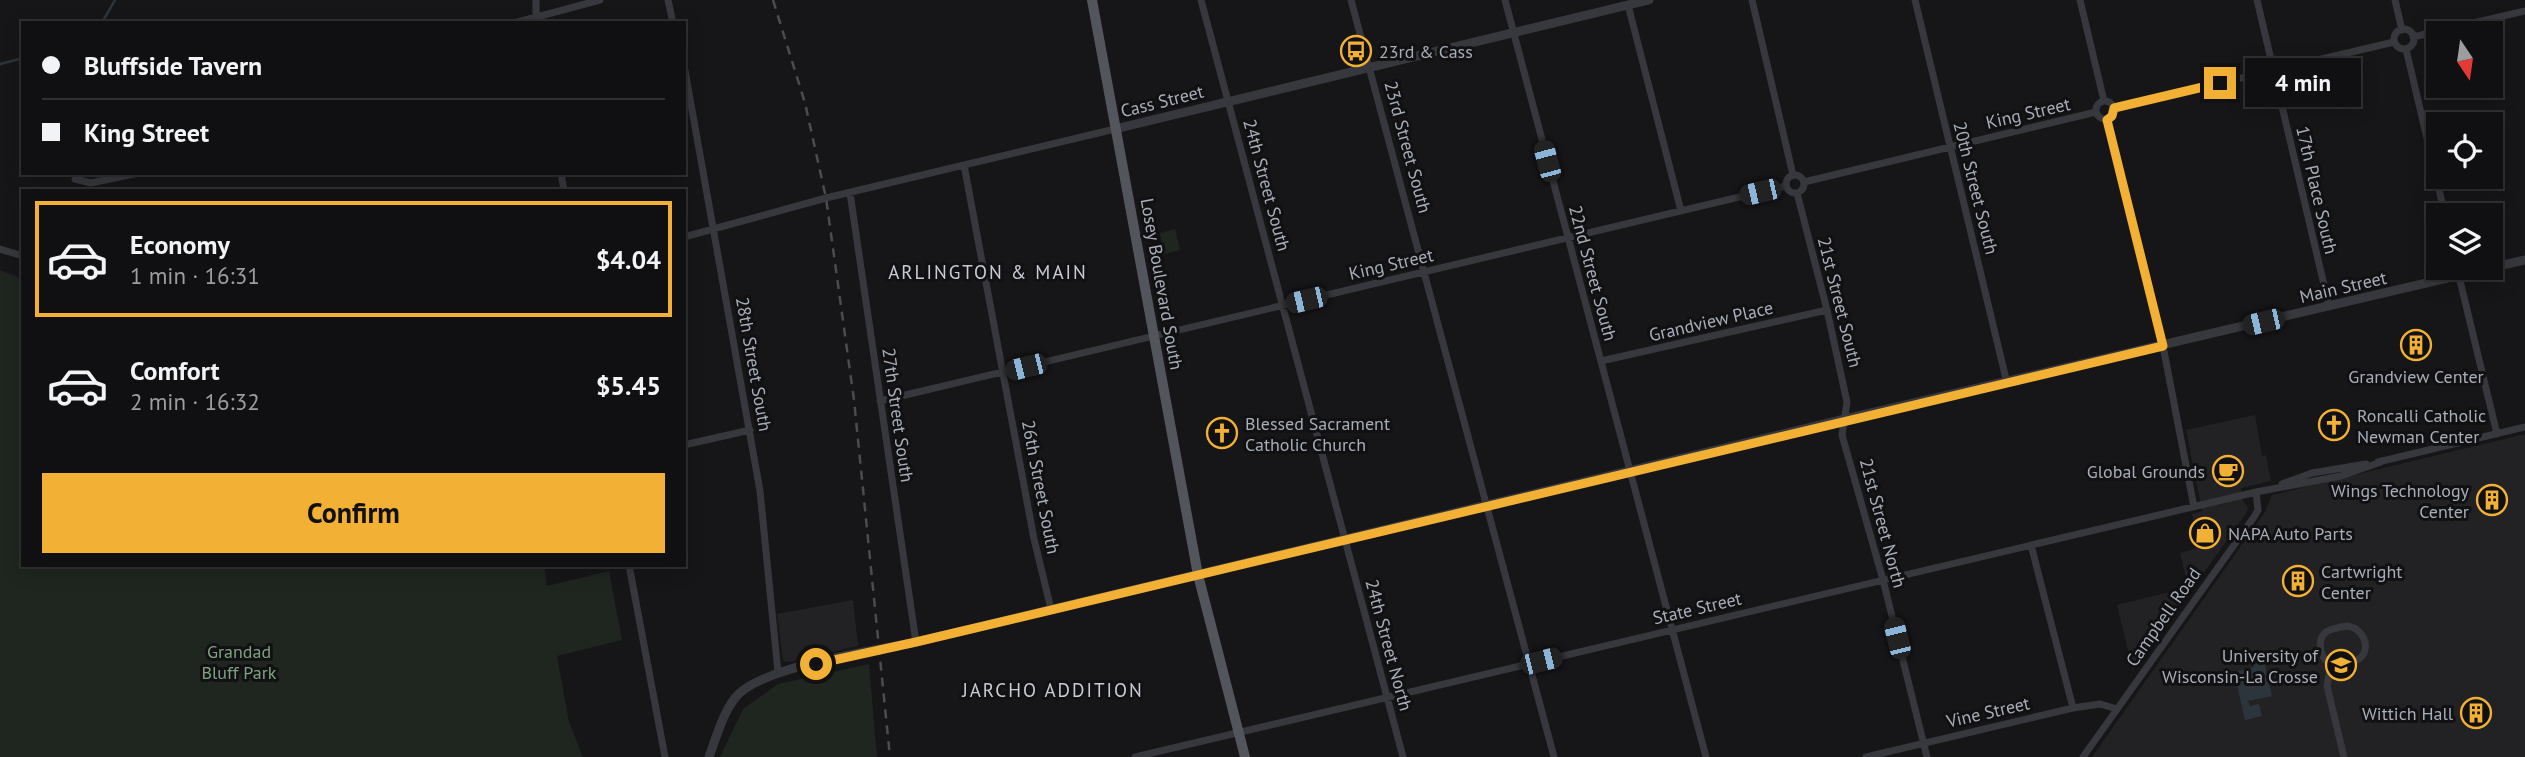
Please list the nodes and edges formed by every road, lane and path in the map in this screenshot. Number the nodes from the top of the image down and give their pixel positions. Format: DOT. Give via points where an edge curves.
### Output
graph roads {
  1 [pos="536,0"];
  2 [pos="600,0"];
  3 [pos="667,0"];
  4 [pos="1092,0"];
  5 [pos="1200,0"];
  6 [pos="1351,0"];
  7 [pos="1504,0"];
  8 [pos="1649,0"];
  9 [pos="1752,0"];
  10 [pos="1915,0"];
  11 [pos="2080,0"];
  12 [pos="2257,0"];
  13 [pos="2395,0"];
  14 [pos="1628,5"];
  15 [pos="2525,11"];
  16 [pos="536,20"];
  17 [pos="672,21"];
  18 [pos="2402,30"];
  19 [pos="1513,32"];
  20 [pos="2413,37"];
  21 [pos="2394,42"];
  22 [pos="2406,49"];
  23 [pos="1370,66"];
  24 [pos="2273,71"];
  25 [pos="686,76"];
  26 [pos="1228,101"];
  27 [pos="2104,101"];
  28 [pos="2114,108"];
  29 [pos="2096,112"];
  30 [pos="2107,120"];
  31 [pos="1115,130"];
  32 [pos="1950,147"];
  33 [pos="964,165"];
  34 [pos="129,175"];
  35 [pos="1793,175"];
  36 [pos="75,178"];
  37 [pos="1804,182"];
  38 [pos="1786,186"];
  39 [pos="850,192"];
  40 [pos="1797,193"];
  41 [pos="2442,203"];
  42 [pos="1681,211"];
  43 [pos="714,230"];
  44 [pos="686,237"];
  45 [pos="1567,239"];
  46 [pos="0,249"];
  47 [pos="21,255"];
  48 [pos="2525,260"];
  49 [pos="2503,264"];
  50 [pos="1425,272"];
  51 [pos="2428,280"];
  52 [pos="2460,280"];
  53 [pos="1282,306"];
  54 [pos="2329,306"];
  55 [pos="1827,310"];
  56 [pos="1153,336"];
  57 [pos="2163,346"];
  58 [pos="1601,361"];
  59 [pos="1002,373"];
  60 [pos="2007,383"];
  61 [pos="880,401"];
  62 [pos="1845,419"];
  63 [pos="2525,427"];
  64 [pos="750,430"];
  65 [pos="2497,434"];
  66 [pos="686,445"];
  67 [pos="1631,472"];
  68 [pos="2256,492"];
  69 [pos="1487,506"];
  70 [pos="2194,506"];
  71 [pos="1345,540"];
  72 [pos="2031,545"];
  73 [pos="629,567"];
  74 [pos="1198,575"];
  75 [pos="1882,580"];
  76 [pos="1051,609"];
  77 [pos="1672,630"];
  78 [pos="916,642"];
  79 [pos="1529,664"];
  80 [pos="2331,664"];
  81 [pos="778,672"];
  82 [pos="1387,697"];
  83 [pos="2073,708"];
  84 [pos="2117,709"];
  85 [pos="1238,733"];
  86 [pos="1924,743"];
  87 [pos="665,757"];
  88 [pos="709,757"];
  89 [pos="1135,757"];
  90 [pos="1245,757"];
  91 [pos="1403,757"];
  92 [pos="1555,757"];
  93 [pos="1706,757"];
  94 [pos="1866,757"];
  95 [pos="1927,757"];
  96 [pos="2083,757"];
  97 [pos="2344,757"];
  1 -- 16 [label="street"];
  2 -- 16 [label="street"];
  3 -- 17 [label="street"];
  4 -- 31 [label="main road, Losey Boulevard South"];
  5 -- 26 [label="street, 24th Street South"];
  6 -- 23 [label="street, 23rd Street South"];
  7 -- 19 [label="street, 22nd Street South"];
  8 -- 14 [label="street, Cass Street"];
  9 -- 35 [label="street"];
  10 -- 32 [label="street, 20th Street South"];
  11 -- 27 [label="street"];
  12 -- 24 [label="street, 17th Place South"];
  13 -- 18 [label="street"];
  14 -- 19 [label="street, Cass Street"];
  14 -- 42 [label="street"];
  15 -- 20 [label="street"];
  18 -- 20 [label="street"];
  18 -- 21 [label="street"];
  19 -- 23 [label="street, Cass Street"];
  19 -- 45 [label="street, 22nd Street South"];
  20 -- 22 [label="street"];
  21 -- 22 [label="street"];
  21 -- 24 [label="street"];
  22 -- 41 [label="street"];
  23 -- 26 [label="street, Cass Street"];
  23 -- 50 [label="street, 23rd Street South"];
  24 -- 28 [label="street"];
  24 -- 54 [label="street, 17th Place South"];
  25 -- 43 [label="street, 28th Street South"];
  26 -- 31 [label="street, Cass Street"];
  26 -- 53 [label="street, 24th Street South"];
  27 -- 28 [label="street"];
  27 -- 29 [label="street"];
  28 -- 30 [label="street"];
  29 -- 30 [label="street"];
  29 -- 32 [label="street, King Street"];
  30 -- 57 [label="street"];
  31 -- 33 [label="street, Cass Street"];
  31 -- 56 [label="main road, Losey Boulevard South"];
  32 -- 37 [label="street, King Street"];
  32 -- 60 [label="street, 20th Street South"];
  33 -- 39 [label="street, Cass Street"];
  33 -- 59 [label="street, 26th Street South"];
  34 -- 36 [label="street" via="91,183"];
  35 -- 37 [label="street"];
  35 -- 38 [label="street"];
  37 -- 40 [label="street"];
  38 -- 40 [label="street"];
  38 -- 42 [label="street, King Street"];
  39 -- 43 [label="street, Cass Street"];
  39 -- 61 [label="street, 27th Street South"];
  40 -- 55 [label="street, 21st Street South"];
  42 -- 45 [label="street, King Street"];
  43 -- 44 [label="street, Cass Street"];
  43 -- 64 [label="street, 28th Street South"];
  45 -- 50 [label="street, King Street"];
  45 -- 58 [label="street, 22nd Street South"];
  46 -- 47 [label="street"];
  48 -- 49 [label="street, Main Street"];
  50 -- 53 [label="street, King Street"];
  50 -- 69 [label="street, 23rd Street South"];
  51 -- 54 [label="street, Main Street"];
  52 -- 65 [label="street"];
  53 -- 56 [label="street, King Street"];
  53 -- 71 [label="street, 24th Street South"];
  54 -- 57 [label="street, Main Street"];
  55 -- 58 [label="street, Grandview Place"];
  55 -- 62 [label="street, 21st Street South" via="1847,402"];
  56 -- 59 [label="street, King Street"];
  56 -- 74 [label="main road, Losey Boulevard South"];
  57 -- 60 [label="street, Main Street"];
  57 -- 70 [label="street"];
  58 -- 67 [label="street, 22nd Street South"];
  59 -- 61 [label="street, King Street"];
  59 -- 76 [label="street, 26th Street South"];
  60 -- 62 [label="street, Main Street"];
  61 -- 78 [label="street, 27th Street South"];
  62 -- 67 [label="street, Main Street"];
  62 -- 75 [label="street, 21st Street North" via="1842,435"];
  63 -- 65 [label="street, State Street"];
  64 -- 66 [label="street"];
  64 -- 81 [label="street, 28th Street South"];
  65 -- 68 [label="street, State Street" via="2312,473"];
  67 -- 69 [label="street, Main Street"];
  67 -- 77 [label="street, 22nd Street South"];
  68 -- 70 [label="street, State Street"];
  68 -- 84 [label="street, Campbell Road" via="2254,517"];
  69 -- 71 [label="street, Main Street"];
  69 -- 79 [label="street, 23rd Street South"];
  70 -- 72 [label="street, State Street"];
  71 -- 74 [label="street, Main Street"];
  71 -- 82 [label="street, 24th Street North"];
  72 -- 75 [label="street, State Street"];
  72 -- 83 [label="street"];
  73 -- 87 [label="street"];
  74 -- 76 [label="street, Main Street"];
  74 -- 85 [label="main road, Losey Boulevard South"];
  75 -- 77 [label="street, State Street"];
  75 -- 86 [label="street, 21st Street North"];
  76 -- 78 [label="street, Main Street"];
  77 -- 79 [label="street, State Street"];
  77 -- 93 [label="street, 22nd Street South"];
  78 -- 81 [label="street, Main Street"];
  79 -- 82 [label="street, State Street"];
  79 -- 92 [label="street, 23rd Street South"];
  80 -- 80 [label="street" via="2361,656 2365,643 2360,630 2347,626 2325,633 2321,652"];
  80 -- 97 [label="street" via="2327,686"];
  81 -- 88 [label="street, Main Street" via="753,683 735,698"];
  82 -- 85 [label="street, State Street"];
  82 -- 91 [label="street, 24th Street North"];
  83 -- 84 [label="street, Vine Street" via="2100,704"];
  83 -- 86 [label="street, Vine Street"];
  84 -- 96 [label="street, Campbell Road"];
  85 -- 89 [label="street, State Street"];
  85 -- 90 [label="main road, Losey Boulevard South"];
  86 -- 94 [label="street, Vine Street"];
  86 -- 95 [label="street, 21st Street North"];
}
